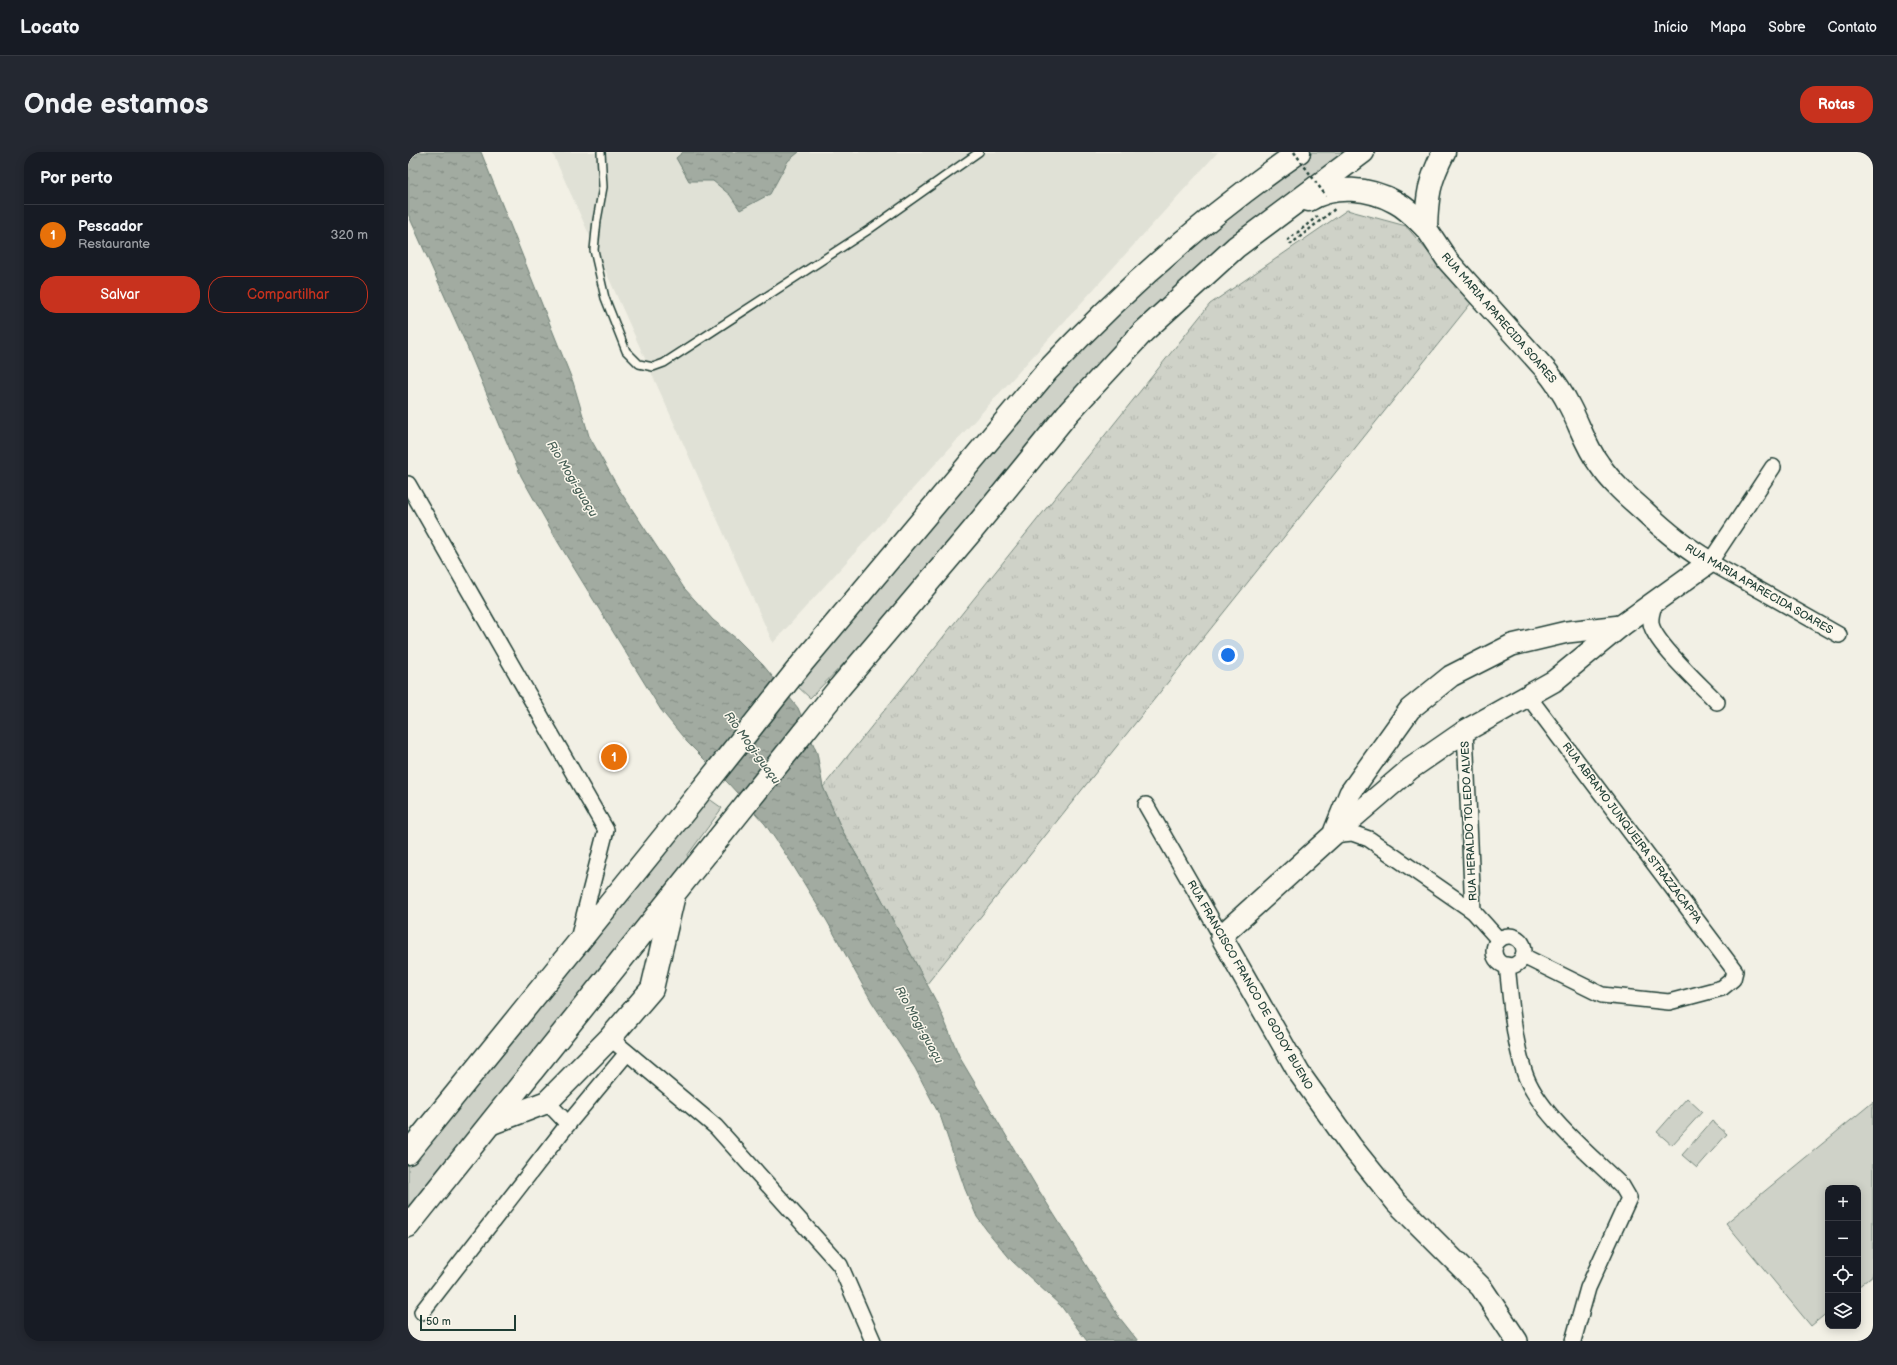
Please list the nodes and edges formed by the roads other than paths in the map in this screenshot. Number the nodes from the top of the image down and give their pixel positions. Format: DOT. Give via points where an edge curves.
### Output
graph roads {
  1 [pos="601,152"];
  2 [pos="978,152"];
  3 [pos="1299,152"];
  4 [pos="1363,152"];
  5 [pos="1444,152"];
  6 [pos="1426,228"];
  7 [pos="1236,247"];
  8 [pos="1773,467"];
  9 [pos="408,484"];
  10 [pos="1710,562"];
  11 [pos="1655,602"];
  12 [pos="1621,626"];
  13 [pos="1839,635"];
  14 [pos="1528,696"];
  15 [pos="1717,702"];
  16 [pos="1465,731"];
  17 [pos="1146,805"];
  18 [pos="1333,835"];
  19 [pos="675,893"];
  20 [pos="1473,911"];
  21 [pos="1221,936"];
  22 [pos="1499,940"];
  23 [pos="576,946"];
  24 [pos="1523,956"];
  25 [pos="1507,965"];
  26 [pos="610,1038"];
  27 [pos="627,1053"];
  28 [pos="547,1102"];
  29 [pos="491,1123"];
  30 [pos="568,1124"];
  31 [pos="408,1153"];
  32 [pos="408,1226"];
  33 [pos="422,1312"];
  34 [pos="873,1341"];
  35 [pos="1517,1341"];
  36 [pos="1573,1341"];
  1 -- 2 [label="lane" via="603,187 594,250 597,266 605,298 626,351 639,364 653,367 664,363 870,229"];
  3 -- 23 [label="highway" via="1161,258 1086,330 1009,414 804,661"];
  4 -- 7 [label="highway"];
  5 -- 6 [label="highway" via="1435,169 1427,197"];
  6 -- 7 [label="highway" via="1411,212 1395,202 1358,190 1335,191 1320,194"];
  6 -- 10 [label="street, RUA MARIA APARECIDA SOARES" via="1448,261 1558,386 1571,408 1584,440 1616,485 1669,534 1690,551"];
  7 -- 19 [label="highway" via="1143,332 1068,413 839,688"];
  8 -- 10 [label="street"];
  9 -- 23 [label="street" via="606,830"];
  10 -- 11 [label="street"];
  10 -- 13 [label="street, RUA MARIA APARECIDA SOARES"];
  11 -- 12 [label="street"];
  11 -- 15 [label="street" via="1650,622 1654,633"];
  12 -- 14 [label="street" via="1554,681"];
  12 -- 18 [label="street" via="1567,632 1512,645 1451,676 1410,709 1350,793"];
  14 -- 16 [label="street"];
  14 -- 24 [label="street, RUA ABRAMO JUNQUEIRA STRAZZACAPPA" via="1735,971 1733,979 1722,988 1669,1002 1602,995"];
  16 -- 18 [label="street" via="1410,769"];
  16 -- 20 [label="street, RUA HERALDO TOLEDO ALVES"];
  17 -- 21 [label="street, RUA FRANCISCO FRANCO DE GODOY BUENO"];
  18 -- 20 [label="street" via="1352,833 1369,839"];
  18 -- 21 [label="street"];
  19 -- 26 [label="highway" via="652,989"];
  19 -- 29 [label="highway"];
  20 -- 22 [label="street"];
  21 -- 35 [label="street, RUA FRANCISCO FRANCO DE GODOY BUENO" via="1299,1073 1351,1146 1396,1202 1481,1287"];
  22 -- 24 [label="street" via="1511,936 1517,938 1522,943"];
  22 -- 25 [label="street" via="1495,946 1496,958"];
  23 -- 31 [label="highway"];
  24 -- 25 [label="street" via="1520,962"];
  25 -- 36 [label="street" via="1515,1034 1524,1072 1543,1108 1622,1186 1629,1198 1588,1288"];
  26 -- 27 [label="street"];
  26 -- 28 [label="highway"];
  27 -- 30 [label="street"];
  27 -- 34 [label="street" via="716,1127 840,1265"];
  28 -- 29 [label="highway"];
  28 -- 30 [label="street"];
  29 -- 32 [label="highway"];
  30 -- 33 [label="street"];
}
